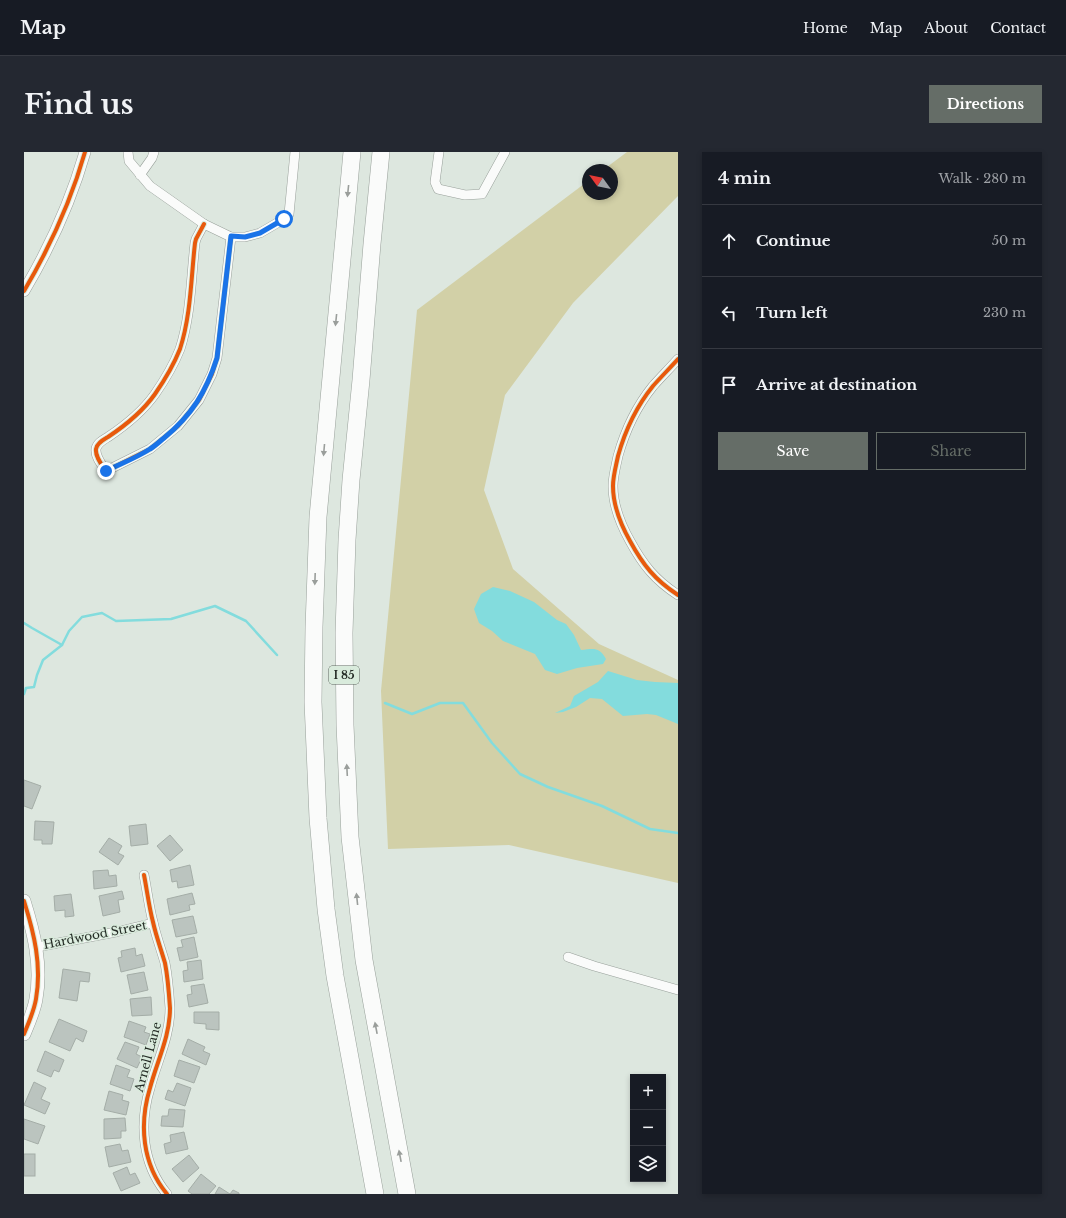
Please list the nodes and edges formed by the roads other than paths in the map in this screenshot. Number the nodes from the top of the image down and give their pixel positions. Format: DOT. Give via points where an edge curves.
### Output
graph roads {
  1 [pos="85,152"];
  2 [pos="128,152"];
  3 [pos="154,152"];
  4 [pos="295,152"];
  5 [pos="352,152"];
  6 [pos="381,152"];
  7 [pos="439,152"];
  8 [pos="505,152"];
  9 [pos="140,175"];
  10 [pos="204,224"];
  11 [pos="231,236"];
  12 [pos="24,291"];
  13 [pos="678,359"];
  14 [pos="678,595"];
  15 [pos="144,875"];
  16 [pos="24,901"];
  17 [pos="153,923"];
  18 [pos="36,947"];
  19 [pos="568,957"];
  20 [pos="678,990"];
  21 [pos="24,1034"];
  22 [pos="167,1194"];
  23 [pos="374,1194"];
  24 [pos="407,1194"];
  1 -- 12 [label="street" via="66,208"];
  2 -- 9 [label="street" via="130,161"];
  3 -- 9 [label="street"];
  4 -- 11 [label="street" via="290,211 287,217 260,233 245,237"];
  5 -- 23 [label="highway, I 85, one-way" via="318,517 313,702 318,818 327,916 335,976"];
  24 -- 6 [label="highway, I 85, one-way" via="364,960 350,837 345,724 344,633 350,488"];
  7 -- 8 [label="street" via="435,182 438,189 465,195 482,194"];
  9 -- 10 [label="street" via="150,186"];
  10 -- 11 [label="street"];
  10 -- 11 [label="street" via="196,239 180,348 162,383 147,404 97,446 97,456 106,471 150,449 178,426 199,400 217,358"];
  13 -- 14 [label="street" via="653,386 631,420 623,438 616,466 613,495 625,533 647,569"];
  15 -- 17 [label="street, Arnell Lane"];
  16 -- 18 [label="main road"];
  17 -- 18 [label="street, Hardwood Street"];
  17 -- 22 [label="street, Arnell Lane" via="164,963 170,1011 168,1031 150,1087 143,1126 153,1174"];
  18 -- 21 [label="main road" via="36,1000"];
  19 -- 20 [label="street"];
}
